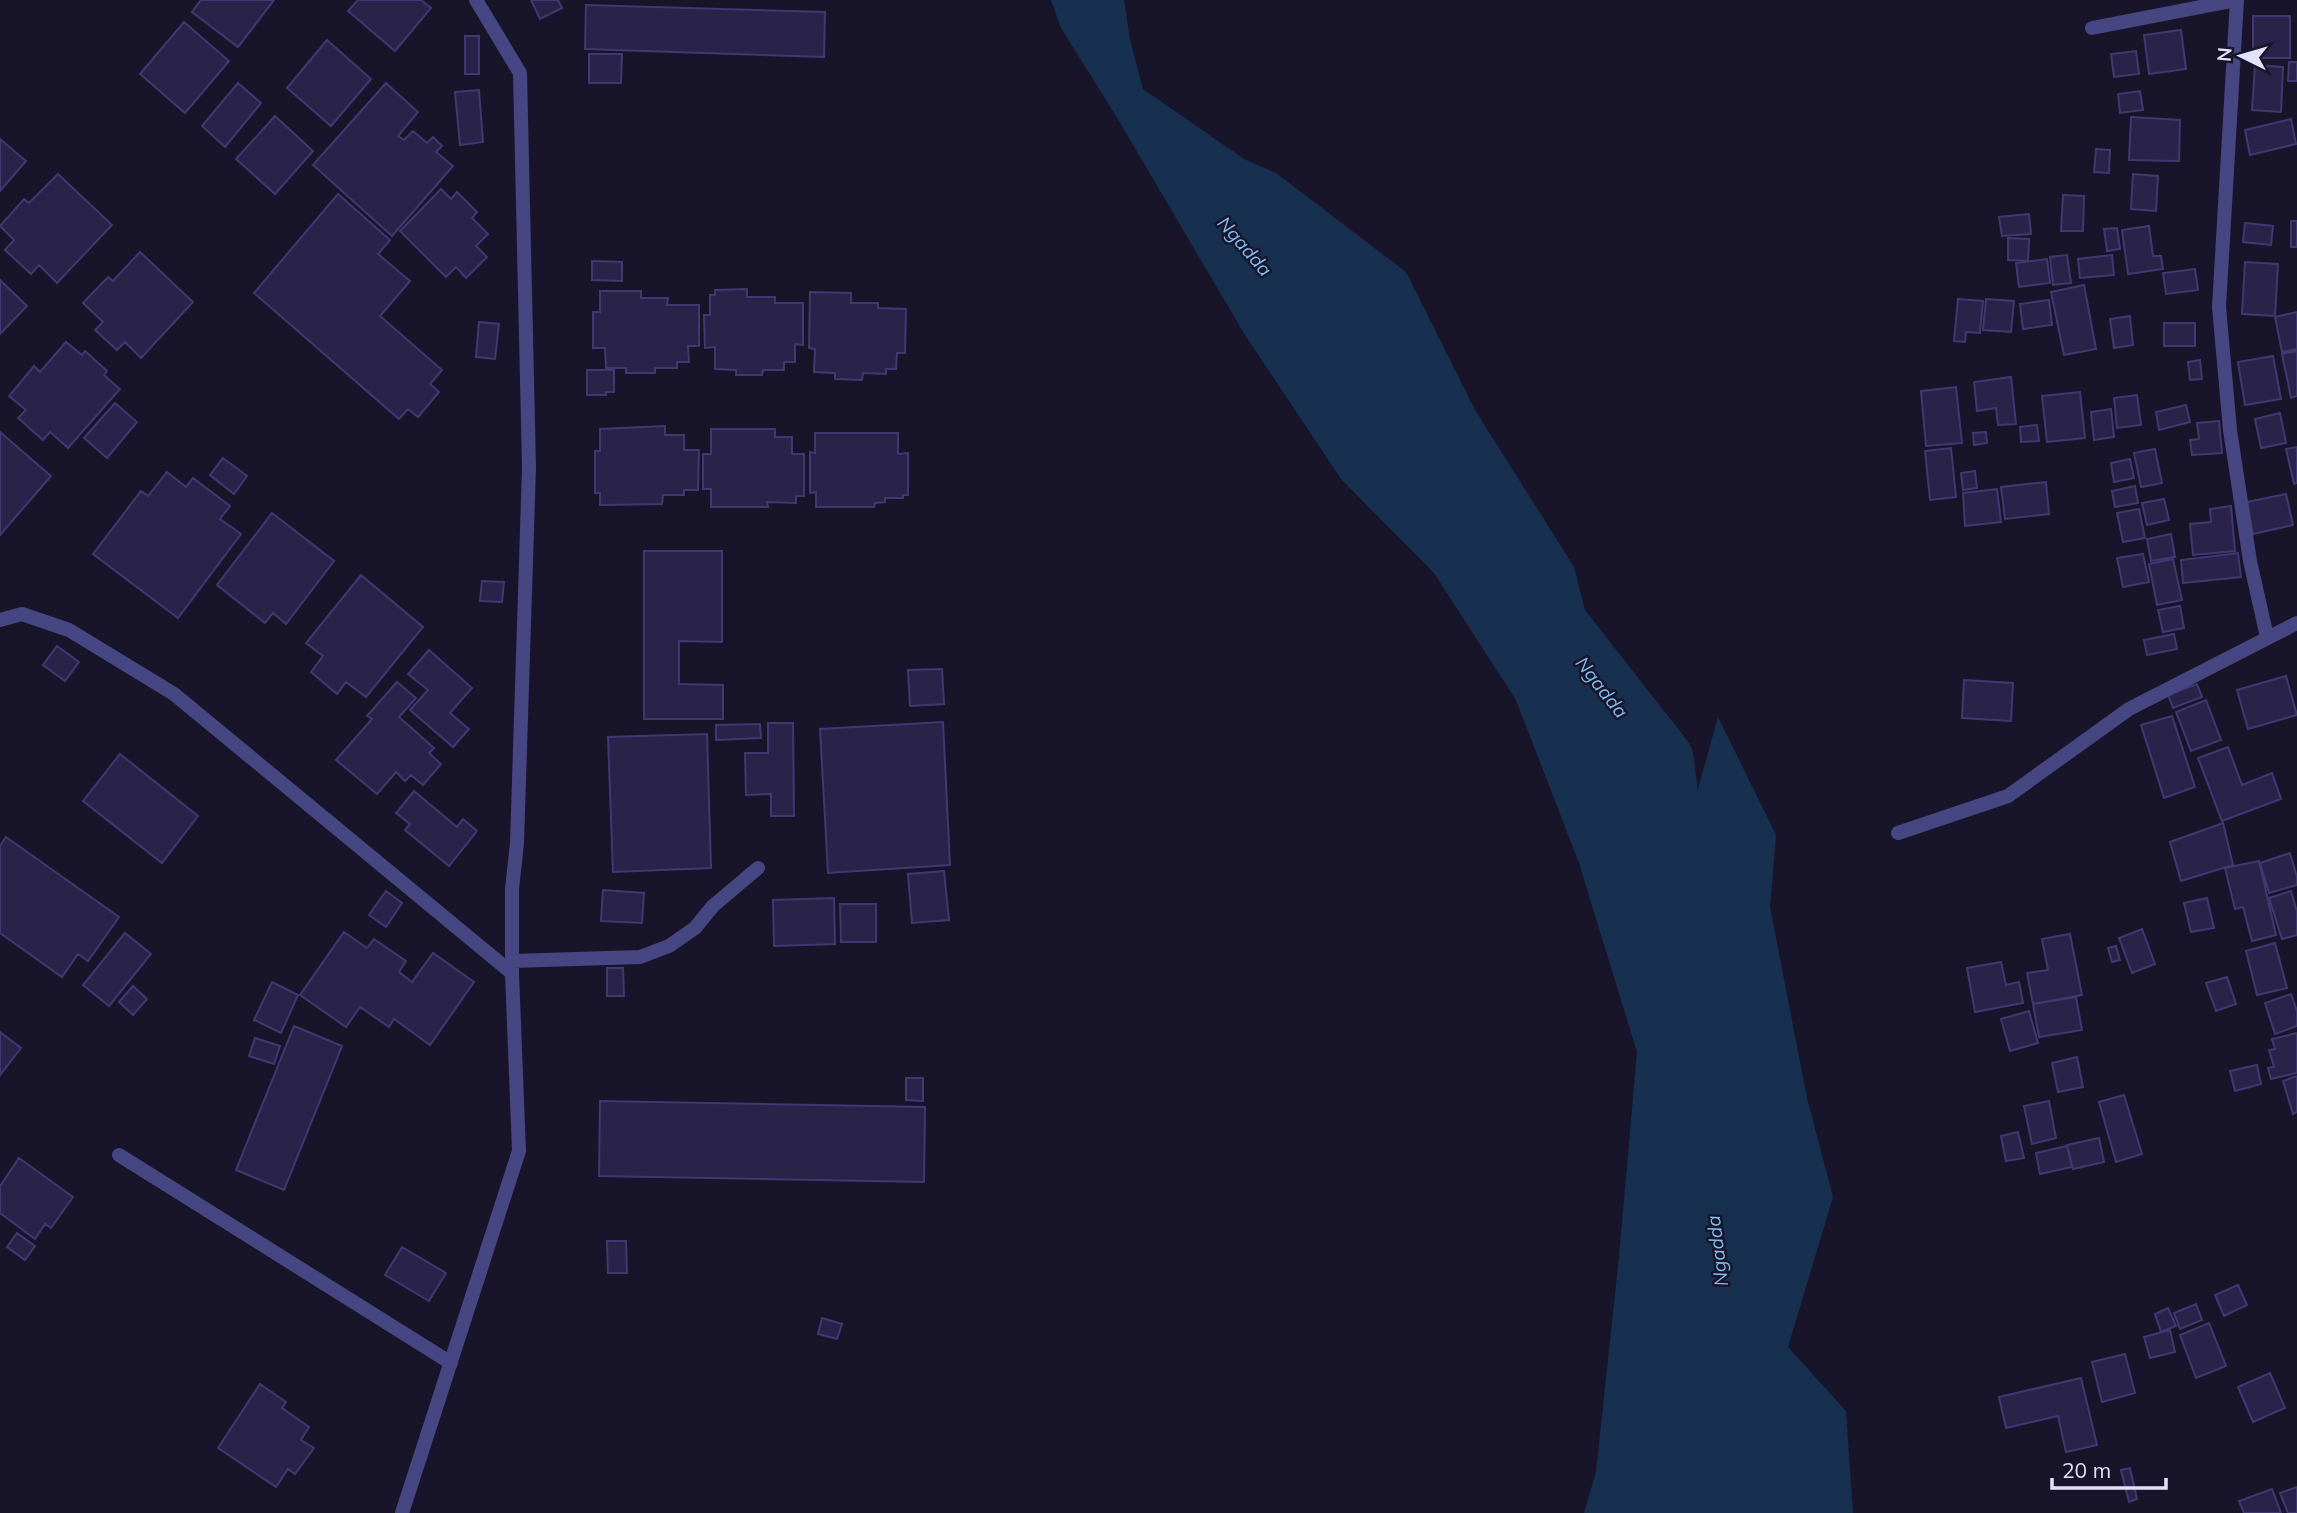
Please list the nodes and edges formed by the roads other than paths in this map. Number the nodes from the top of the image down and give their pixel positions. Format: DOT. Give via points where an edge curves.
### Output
graph roads {
  1 [pos="475,0"];
  2 [pos="2237,0"];
  3 [pos="2092,28"];
  4 [pos="0,620"];
  5 [pos="2297,623"];
  6 [pos="2267,637"];
  7 [pos="1898,833"];
  8 [pos="758,868"];
  9 [pos="512,967"];
  10 [pos="119,1155"];
  11 [pos="451,1363"];
  12 [pos="402,1513"];
  1 -- 9 [label="street" via="520,74 529,467"];
  2 -- 3 [label="street"];
  2 -- 6 [label="street" via="2220,307 2230,429"];
  4 -- 9 [label="street" via="22,614 69,630 174,694"];
  5 -- 6 [label="street"];
  6 -- 7 [label="street" via="2129,709 2008,796"];
  8 -- 9 [label="street" via="713,906 695,928 669,946 640,957"];
  9 -- 11 [label="street" via="519,1151"];
  10 -- 11 [label="street"];
  11 -- 12 [label="street"];
}
